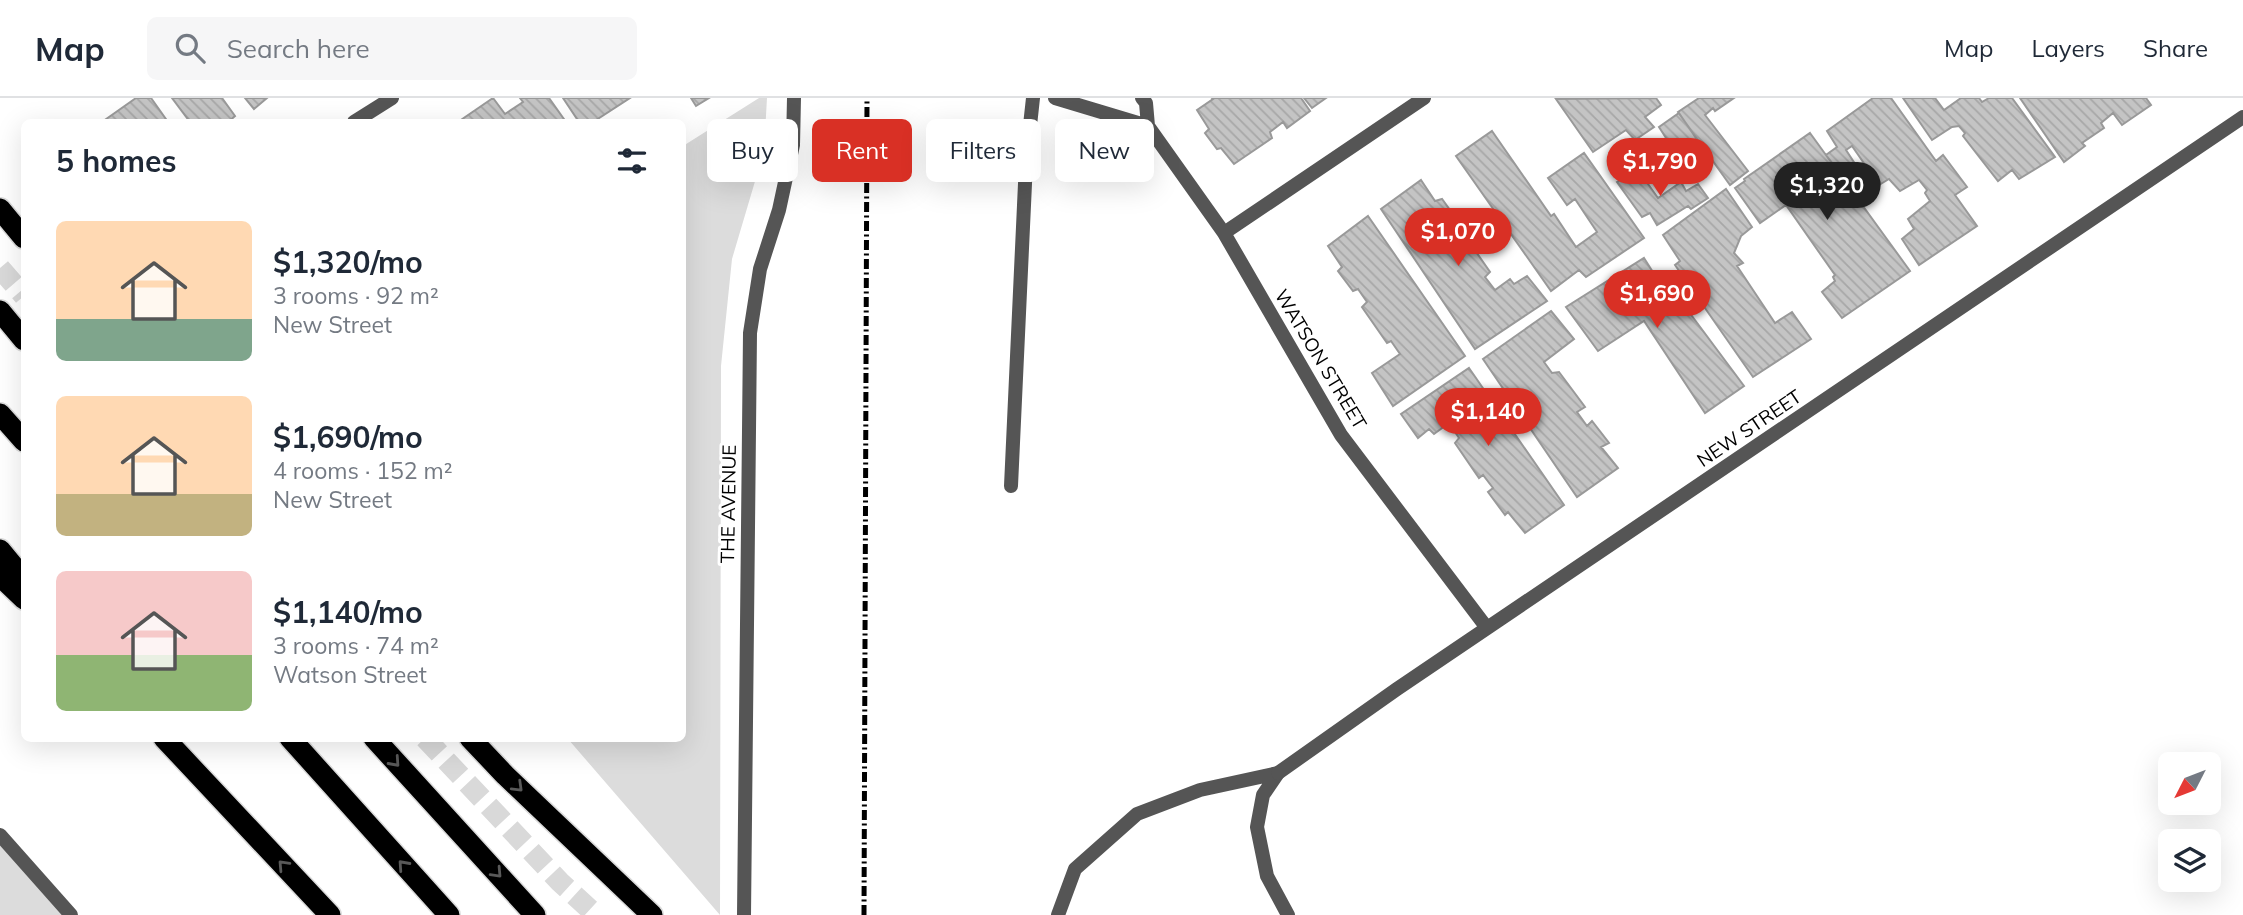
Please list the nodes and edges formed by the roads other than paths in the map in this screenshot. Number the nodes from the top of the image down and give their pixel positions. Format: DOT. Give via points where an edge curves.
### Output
graph roads {
  1 [pos="391,98"];
  2 [pos="794,98"];
  3 [pos="1033,98"];
  4 [pos="1055,98"];
  5 [pos="1142,98"];
  6 [pos="1424,98"];
  7 [pos="2243,117"];
  8 [pos="360,119"];
  9 [pos="1126,119"];
  10 [pos="1148,119"];
  11 [pos="1154,133"];
  12 [pos="0,209"];
  13 [pos="1224,233"];
  14 [pos="21,234"];
  15 [pos="0,311"];
  16 [pos="21,336"];
  17 [pos="0,414"];
  18 [pos="21,438"];
  19 [pos="1011,485"];
  20 [pos="0,550"];
  21 [pos="21,575"];
  22 [pos="0,576"];
  23 [pos="21,596"];
  24 [pos="1487,628"];
  25 [pos="168,742"];
  26 [pos="294,742"];
  27 [pos="378,742"];
  28 [pos="474,742"];
  29 [pos="1278,773"];
  30 [pos="0,835"];
  31 [pos="647,911"];
  32 [pos="71,915"];
  33 [pos="330,915"];
  34 [pos="449,915"];
  35 [pos="536,915"];
  36 [pos="744,915"];
  37 [pos="1058,915"];
  38 [pos="1288,915"];
  1 -- 8 [label="street"];
  2 -- 36 [label="street, THE AVENUE" via="793,145 760,269 750,333"];
  3 -- 19 [label="street"];
  4 -- 9 [label="street"];
  5 -- 10 [label="street, WATSON STREET"];
  6 -- 13 [label="street"];
  7 -- 24 [label="street, NEW STREET"];
  11 -- 13 [label="street, WATSON STREET"];
  12 -- 14 [label="highway"];
  13 -- 24 [label="street, WATSON STREET" via="1341,435"];
  15 -- 16 [label="highway"];
  17 -- 18 [label="highway"];
  20 -- 21 [label="highway"];
  22 -- 23 [label="highway"];
  24 -- 29 [label="street, NEW STREET"];
  33 -- 25 [label="highway, one-way"];
  34 -- 26 [label="highway, one-way"];
  27 -- 35 [label="highway, one-way"];
  28 -- 31 [label="highway, one-way"];
  29 -- 37 [label="street" via="1200,790 1137,814 1075,869"];
  29 -- 38 [label="street" via="1263,795 1257,827 1267,876"];
  30 -- 32 [label="street"];
}
